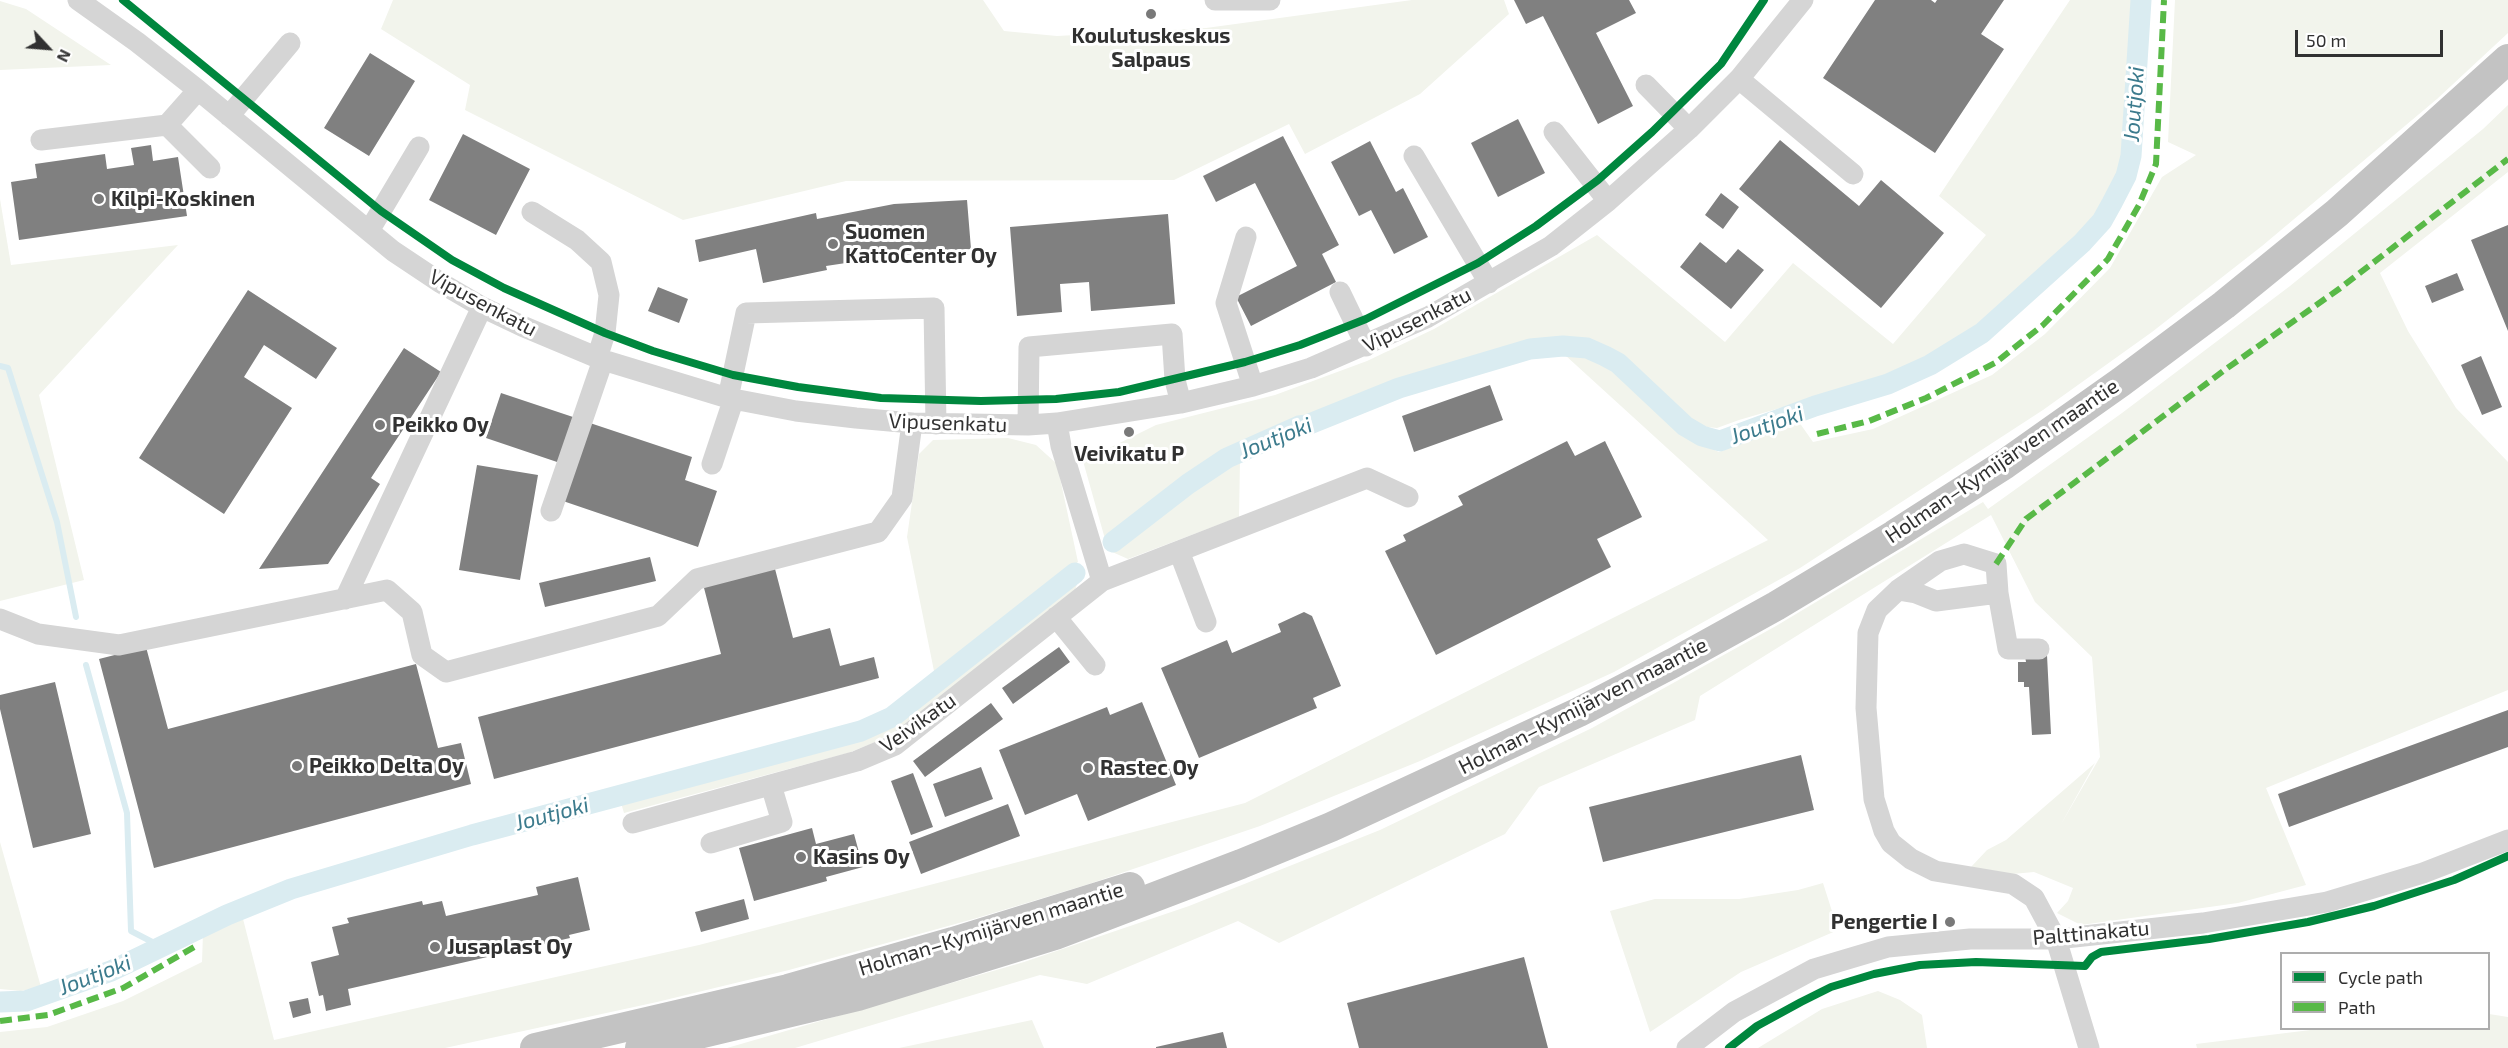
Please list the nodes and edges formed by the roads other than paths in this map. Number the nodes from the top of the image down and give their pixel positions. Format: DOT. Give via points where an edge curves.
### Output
graph roads {
  1 [pos="78,0"];
  2 [pos="1215,0"];
  3 [pos="1270,0"];
  4 [pos="1803,0"];
  5 [pos="290,43"];
  6 [pos="2508,59"];
  7 [pos="1739,79"];
  8 [pos="1646,85"];
  9 [pos="198,90"];
  10 [pos="229,116"];
  11 [pos="167,125"];
  12 [pos="1689,129"];
  13 [pos="1554,132"];
  14 [pos="41,140"];
  15 [pos="419,147"];
  16 [pos="1414,156"];
  17 [pos="210,168"];
  18 [pos="1853,174"];
  19 [pos="1608,201"];
  20 [pos="532,212"];
  21 [pos="369,231"];
  22 [pos="1246,237"];
  23 [pos="1489,283"];
  24 [pos="1340,292"];
  25 [pos="482,307"];
  26 [pos="1366,346"];
  27 [pos="600,359"];
  28 [pos="1253,386"];
  29 [pos="731,398"];
  30 [pos="1181,403"];
  31 [pos="912,423"];
  32 [pos="1057,423"];
  33 [pos="936,424"];
  34 [pos="1028,425"];
  35 [pos="712,464"];
  36 [pos="1408,497"];
  37 [pos="550,511"];
  38 [pos="1179,551"];
  39 [pos="1102,581"];
  40 [pos="1898,590"];
  41 [pos="1998,593"];
  42 [pos="345,599"];
  43 [pos="1056,617"];
  44 [pos="0,619"];
  45 [pos="1206,622"];
  46 [pos="2039,649"];
  47 [pos="1095,665"];
  48 [pos="1438,778"];
  49 [pos="771,785"];
  50 [pos="633,823"];
  51 [pos="2508,840"];
  52 [pos="711,843"];
  53 [pos="2056,939"];
  54 [pos="614,1039"];
  55 [pos="535,1048"];
  56 [pos="640,1048"];
  57 [pos="1687,1048"];
  58 [pos="2089,1048"];
  1 -- 9 [label="street, Vipusenkatu"];
  2 -- 3 [label="street"];
  4 -- 7 [label="street, Vipusenkatu"];
  5 -- 10 [label="street"];
  6 -- 48 [label="highway, Holman–Kymijärven maantie" via="2337,213 2224,304 2005,464 1786,600 1684,657 1579,712"];
  7 -- 12 [label="street, Vipusenkatu"];
  7 -- 18 [label="street"];
  8 -- 12 [label="street"];
  9 -- 10 [label="street, Vipusenkatu"];
  9 -- 11 [label="street"];
  10 -- 21 [label="street, Vipusenkatu"];
  11 -- 14 [label="street"];
  11 -- 17 [label="street"];
  12 -- 19 [label="street, Vipusenkatu"];
  13 -- 19 [label="street"];
  15 -- 21 [label="street"];
  16 -- 23 [label="street"];
  19 -- 23 [label="street, Vipusenkatu" via="1551,246"];
  20 -- 27 [label="street" via="577,240 601,262 609,295"];
  21 -- 25 [label="street, Vipusenkatu"];
  22 -- 28 [label="street" via="1226,303"];
  23 -- 26 [label="street, Vipusenkatu"];
  24 -- 26 [label="street"];
  25 -- 27 [label="street, Vipusenkatu"];
  25 -- 42 [label="street"];
  26 -- 28 [label="street, Vipusenkatu"];
  27 -- 29 [label="street, Vipusenkatu"];
  27 -- 37 [label="street"];
  28 -- 30 [label="street, Vipusenkatu"];
  29 -- 31 [label="street, Vipusenkatu" via="796,411"];
  29 -- 33 [label="street" via="746,313 934,308"];
  29 -- 35 [label="street"];
  30 -- 32 [label="street, Vipusenkatu"];
  30 -- 34 [label="street" via="1172,334 1029,347"];
  31 -- 33 [label="street, Vipusenkatu"];
  31 -- 42 [label="street" via="902,498 878,532 697,579 658,616 446,672 422,655 412,612 387,590"];
  32 -- 34 [label="street, Vipusenkatu"];
  32 -- 39 [label="street"];
  33 -- 34 [label="street, Vipusenkatu"];
  36 -- 38 [label="street, Veivikatu" via="1367,478"];
  38 -- 39 [label="street, Veivikatu"];
  38 -- 45 [label="street"];
  39 -- 43 [label="street, Veivikatu"];
  40 -- 41 [label="street" via="1936,601"];
  40 -- 41 [label="street" via="1940,561 1964,554 1996,564"];
  40 -- 53 [label="street" via="1877,610 1868,633 1866,654 1874,799 1884,831 1911,859 1935,871 2013,884 2034,898"];
  41 -- 46 [label="street" via="2008,649"];
  42 -- 44 [label="street" via="119,645 38,634"];
  43 -- 47 [label="street"];
  43 -- 49 [label="street, Veivikatu" via="895,745 857,761"];
  48 -- 54 [label="highway, Holman–Kymijärven maantie" via="1119,891"];
  48 -- 56 [label="highway, Holman–Kymijärven maantie" via="1251,860 1055,935 858,996"];
  49 -- 50 [label="street, Veivikatu"];
  49 -- 52 [label="street" via="782,822"];
  51 -- 53 [label="street, Palttinakatu" via="2424,873 2327,902 2203,923"];
  53 -- 57 [label="street, Palttinakatu" via="1970,939 1869,952 1814,969 1734,1012"];
  53 -- 58 [label="street"];
  54 -- 55 [label="highway, Holman–Kymijärven maantie"];
}
